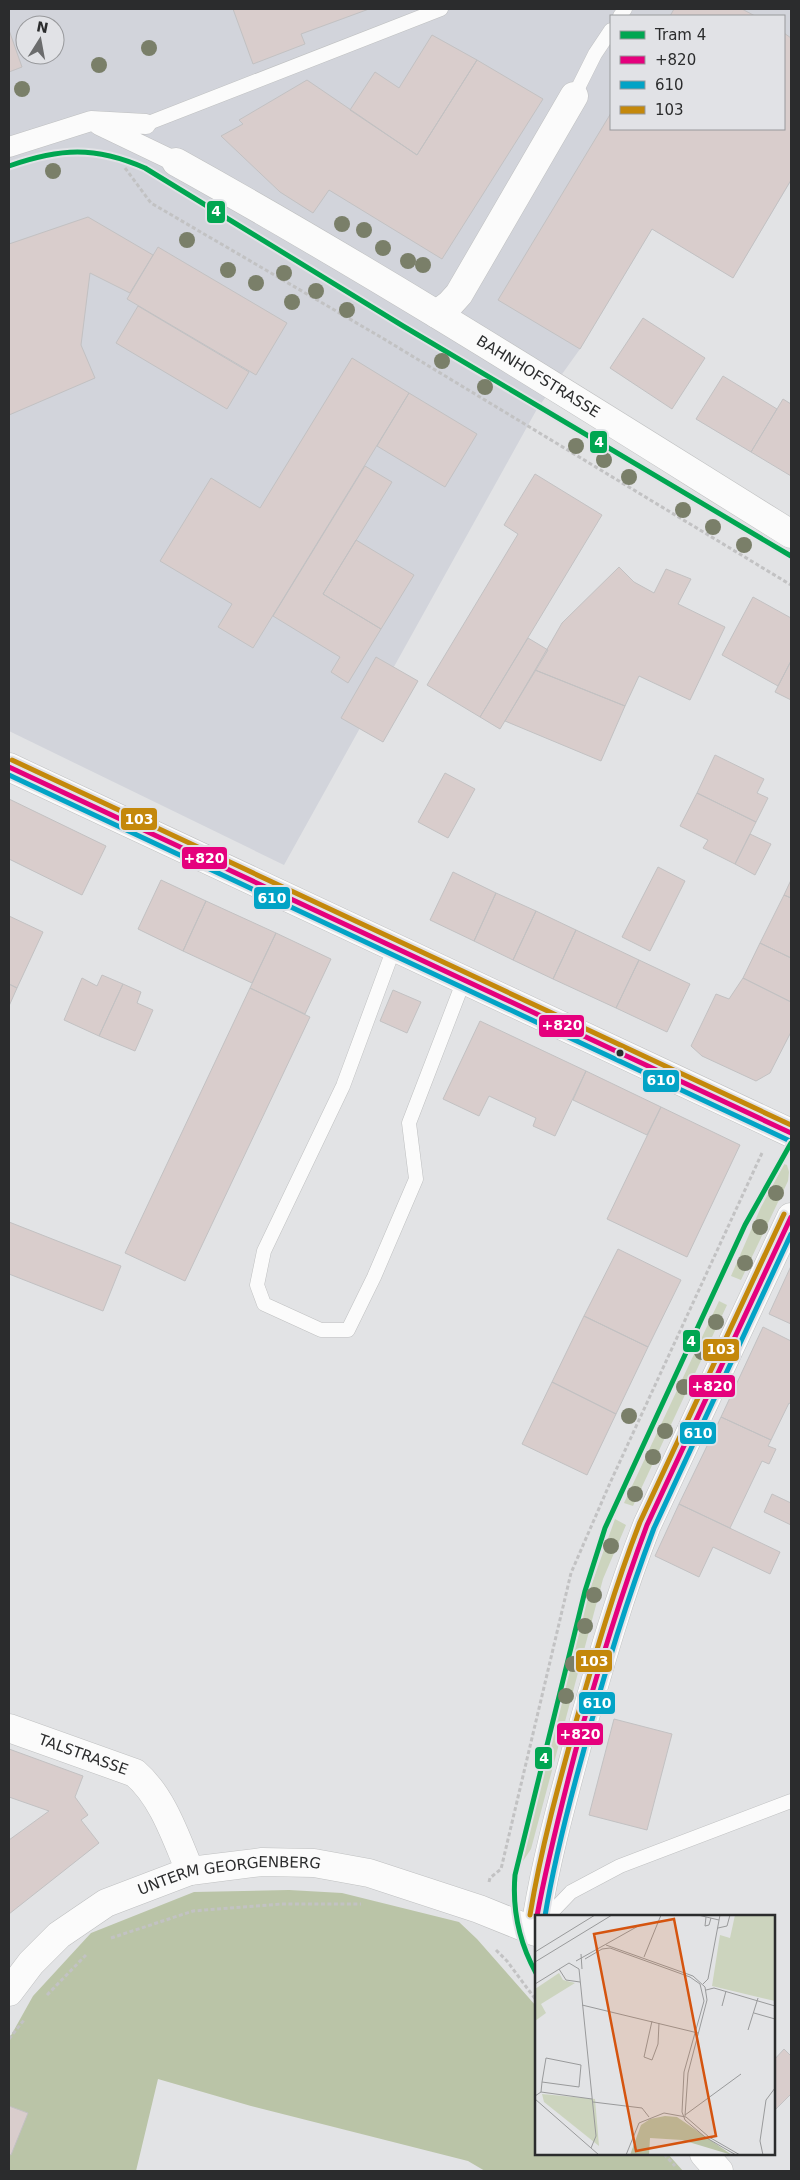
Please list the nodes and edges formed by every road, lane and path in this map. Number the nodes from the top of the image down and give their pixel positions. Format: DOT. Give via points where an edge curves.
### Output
graph roads {
  1 [pos="441,9"];
  2 [pos="610,32"];
  3 [pos="574,96"];
  4 [pos="91,121"];
  5 [pos="146,124"];
  6 [pos="9,147"];
  7 [pos="176,162"];
  8 [pos="122,164"];
  9 [pos="437,314"];
  10 [pos="791,534"];
  11 [pos="791,585"];
  12 [pos="9,767"];
  13 [pos="394,948"];
  14 [pos="464,980"];
  15 [pos="783,1129"];
  16 [pos="791,1217"];
  17 [pos="9,1728"];
  18 [pos="791,1801"];
  19 [pos="190,1871"];
  20 [pos="367,1904"];
  21 [pos="482,1911"];
  22 [pos="539,1915"];
  23 [pos="547,1915"];
  24 [pos="535,1923"];
  25 [pos="108,1939"];
  26 [pos="92,1949"];
  27 [pos="495,1949"];
  28 [pos="9,1992"];
  29 [pos="46,1997"];
  30 [pos="535,1999"];
  31 [pos="26,2017"];
  32 [pos="9,2039"];
  33 [pos="665,2155"];
  34 [pos="705,2155"];
  35 [pos="680,2171"];
  36 [pos="719,2171"];
  1 -- 5 [label="lane"];
  2 -- 3 [label="lane"];
  3 -- 9 [label="street" via="459,294"];
  4 -- 5 [label="street"];
  4 -- 6 [label="street"];
  4 -- 7 [label="street"];
  7 -- 9 [label="street, BAHNHOFSTRASSE" via="278,218"];
  8 -- 11 [label="path" via="151,203 384,339"];
  9 -- 10 [label="street, BAHNHOFSTRASSE"];
  12 -- 13 [label="street"];
  13 -- 14 [label="street"];
  13 -- 14 [label="lane" via="343,1086 264,1250 256,1285 264,1304 320,1330 348,1330 416,1178 409,1123"];
  14 -- 15 [label="street"];
  15 -- 21 [label="path" via="610,1483 571,1574 501,1869 490,1878"];
  16 -- 22 [label="street" via="638,1549 604,1652 561,1805 544,1876"];
  17 -- 19 [label="street, TALSTRASSE" via="135,1773 158,1801"];
  18 -- 23 [label="lane" via="620,1866 571,1892"];
  19 -- 21 [label="street, UNTERM GEORGENBERG" via="262,1862 314,1863 369,1872"];
  19 -- 28 [label="street, UNTERM GEORGENBERG" via="106,1903 81,1918 38,1956"];
  20 -- 25 [label="path" via="281,1904 193,1911"];
  21 -- 24 [label="street, UNTERM GEORGENBERG"];
  26 -- 29 [label="path"];
  27 -- 30 [label="path"];
  31 -- 32 [label="path"];
  33 -- 35 [label="path"];
  34 -- 36 [label="street"];
}
